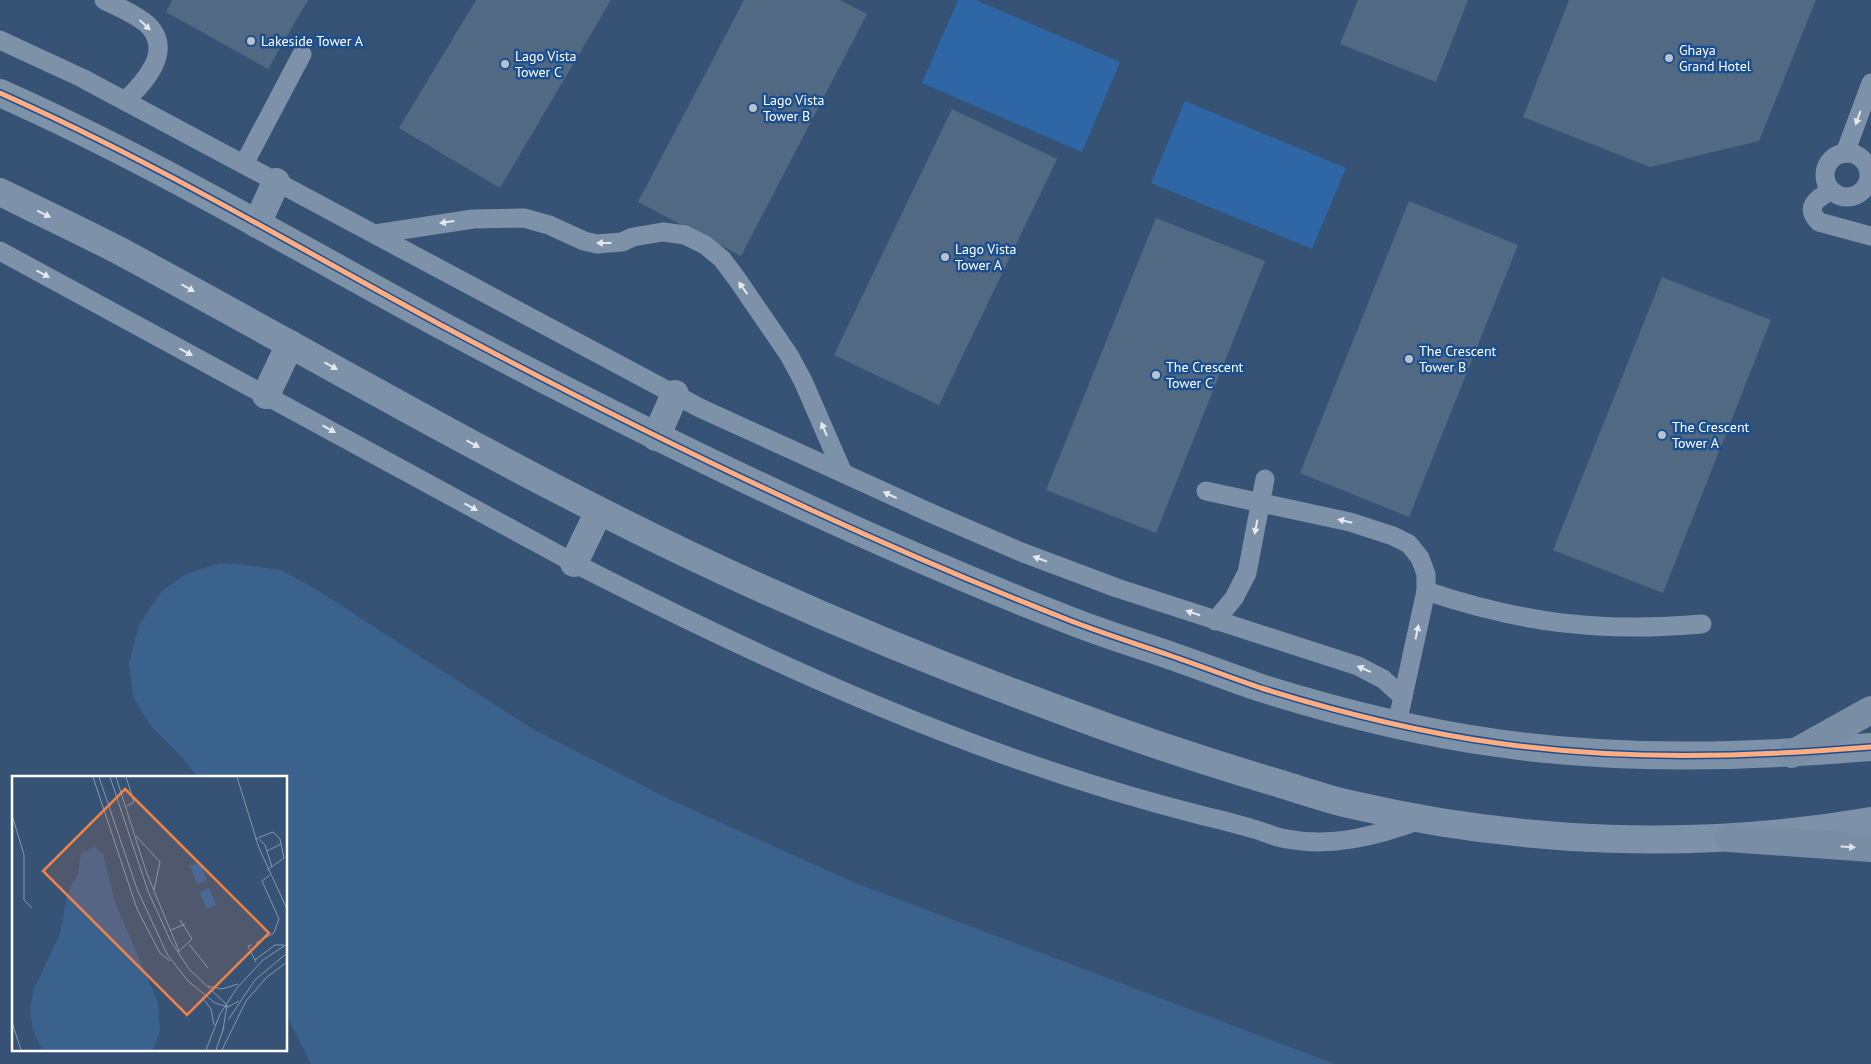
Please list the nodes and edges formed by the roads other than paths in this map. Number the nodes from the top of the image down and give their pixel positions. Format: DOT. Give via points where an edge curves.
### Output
graph roads {
  1 [pos="104,0"];
  2 [pos="0,40"];
  3 [pos="302,54"];
  4 [pos="1871,83"];
  5 [pos="0,93"];
  6 [pos="124,101"];
  7 [pos="1845,153"];
  8 [pos="244,164"];
  9 [pos="1869,166"];
  10 [pos="276,182"];
  11 [pos="1831,191"];
  12 [pos="0,192"];
  13 [pos="257,224"];
  14 [pos="376,234"];
  15 [pos="1871,236"];
  16 [pos="0,251"];
  17 [pos="290,344"];
  18 [pos="675,394"];
  19 [pos="266,395"];
  20 [pos="656,437"];
  21 [pos="843,473"];
  22 [pos="1265,479"];
  23 [pos="1206,491"];
  24 [pos="1261,503"];
  25 [pos="599,511"];
  26 [pos="574,563"];
  27 [pos="1426,591"];
  28 [pos="1215,621"];
  29 [pos="1702,624"];
  30 [pos="1403,697"];
  31 [pos="1871,710"];
  32 [pos="1398,724"];
  33 [pos="1871,747"];
  34 [pos="1792,754"];
  35 [pos="1421,819"];
  36 [pos="1871,821"];
  37 [pos="1729,838"];
  38 [pos="1871,848"];
  1 -- 6 [label="lane, one-way" via="137,18 157,38 158,53 154,65 142,86"];
  2 -- 6 [label="lane"];
  3 -- 8 [label="lane"];
  4 -- 7 [label="lane, one-way"];
  5 -- 13 [label="street" via="155,168"];
  6 -- 8 [label="lane"];
  7 -- 9 [label="lane" via="1854,155"];
  7 -- 11 [label="lane" via="1828,163 1826,182"];
  8 -- 10 [label="lane"];
  9 -- 11 [label="lane" via="1865,188 1858,194 1848,198"];
  10 -- 13 [label="street"];
  10 -- 14 [label="lane"];
  11 -- 15 [label="lane" via="1814,203 1814,217 1819,222"];
  12 -- 17 [label="street, one-way" via="113,248"];
  13 -- 20 [label="street"];
  14 -- 18 [label="lane"];
  21 -- 14 [label="lane, one-way" via="789,355 722,259 705,245 685,236 663,232 597,244 524,218 464,220"];
  16 -- 19 [label="lane, one-way"];
  17 -- 19 [label="street"];
  17 -- 25 [label="street, one-way"];
  18 -- 20 [label="street"];
  18 -- 21 [label="lane"];
  19 -- 26 [label="lane, one-way"];
  20 -- 32 [label="street" via="810,510 1065,619 1268,690"];
  28 -- 21 [label="lane, one-way" via="1021,552"];
  22 -- 24 [label="lane"];
  23 -- 24 [label="lane"];
  27 -- 24 [label="lane, one-way" via="1426,574 1420,558 1409,544 1350,522"];
  24 -- 28 [label="lane, one-way" via="1247,572 1234,598"];
  25 -- 26 [label="street"];
  25 -- 35 [label="street" via="853,629 996,687 1252,776 1345,803"];
  26 -- 35 [label="lane" via="667,611 858,697 973,742 1153,803 1288,839 1356,838 1389,831"];
  27 -- 29 [label="lane" via="1502,614 1573,625 1641,628"];
  30 -- 27 [label="lane, one-way"];
  30 -- 28 [label="lane, one-way" via="1383,679 1358,666"];
  30 -- 32 [label="lane"];
  31 -- 34 [label="street"];
  32 -- 34 [label="street" via="1497,743 1584,752 1713,756"];
  33 -- 34 [label="street"];
  35 -- 37 [label="street" via="1575,838"];
  36 -- 37 [label="street"];
  37 -- 38 [label="street, one-way"];
}
